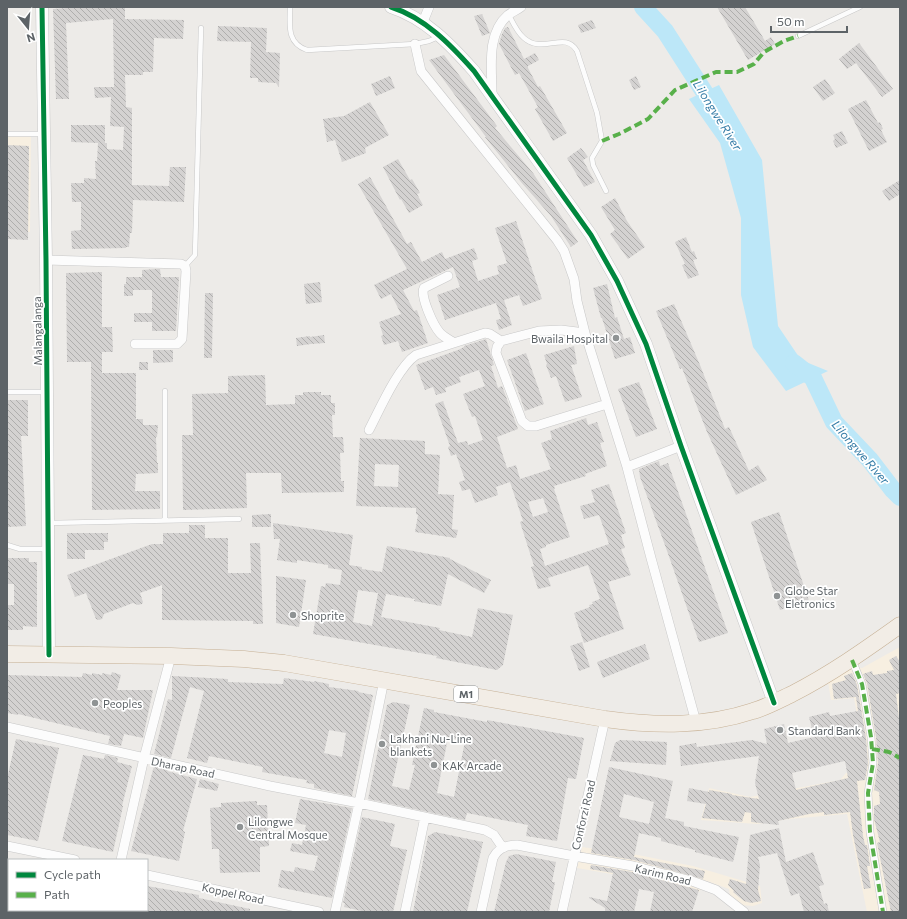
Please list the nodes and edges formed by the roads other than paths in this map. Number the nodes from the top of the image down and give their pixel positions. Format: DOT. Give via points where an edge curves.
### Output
graph roads {
  1 [pos="42,7"];
  2 [pos="290,7"];
  3 [pos="391,7"];
  4 [pos="429,7"];
  5 [pos="522,7"];
  6 [pos="860,7"];
  7 [pos="508,15"];
  8 [pos="423,22"];
  9 [pos="201,28"];
  10 [pos="439,36"];
  11 [pos="798,36"];
  12 [pos="415,44"];
  13 [pos="492,94"];
  14 [pos="7,134"];
  15 [pos="44,134"];
  16 [pos="606,191"];
  17 [pos="46,260"];
  18 [pos="185,266"];
  19 [pos="448,276"];
  20 [pos="585,333"];
  21 [pos="453,342"];
  22 [pos="501,342"];
  23 [pos="135,344"];
  24 [pos="165,391"];
  25 [pos="7,392"];
  26 [pos="47,392"];
  27 [pos="607,404"];
  28 [pos="369,430"];
  29 [pos="681,446"];
  30 [pos="627,467"];
  31 [pos="238,519"];
  32 [pos="165,520"];
  33 [pos="48,523"];
  34 [pos="7,545"];
  35 [pos="48,549"];
  36 [pos="900,625"];
  37 [pos="7,654"];
  38 [pos="49,655"];
  39 [pos="171,656"];
  40 [pos="852,660"];
  41 [pos="384,680"];
  42 [pos="774,703"];
  43 [pos="605,719"];
  44 [pos="696,722"];
  45 [pos="7,727"];
  46 [pos="144,758"];
  47 [pos="359,803"];
  48 [pos="425,817"];
  49 [pos="7,846"];
  50 [pos="503,848"];
  51 [pos="574,856"];
  52 [pos="70,859"];
  53 [pos="121,859"];
  54 [pos="148,875"];
  55 [pos="319,912"];
  56 [pos="334,912"];
  57 [pos="405,912"];
  58 [pos="481,912"];
  59 [pos="562,912"];
  60 [pos="744,912"];
  61 [pos="884,912"];
  1 -- 15 [label="street, Malangalanga"];
  2 -- 12 [label="lane" via="291,36 300,48 306,50"];
  3 -- 8 [label="street"];
  4 -- 8 [label="street"];
  5 -- 7 [label="street"];
  6 -- 11 [label="lane"];
  7 -- 13 [label="street" via="493,39"];
  7 -- 16 [label="lane" via="516,30 525,39 536,44 568,42 573,45 597,113 602,141 592,158"];
  8 -- 10 [label="street"];
  9 -- 18 [label="lane" via="195,255"];
  10 -- 12 [label="lane"];
  10 -- 13 [label="street" via="469,65"];
  12 -- 20 [label="street" via="421,71 564,251 574,279"];
  13 -- 29 [label="street" via="603,254 646,344"];
  14 -- 15 [label="lane"];
  15 -- 17 [label="street, Malangalanga"];
  17 -- 18 [label="street"];
  17 -- 26 [label="street, Malangalanga"];
  18 -- 23 [label="street" via="182,339 177,344"];
  19 -- 21 [label="street" via="424,288 422,294 434,324 445,338"];
  20 -- 22 [label="street" via="540,331"];
  20 -- 27 [label="street"];
  21 -- 22 [label="street" via="488,333"];
  21 -- 28 [label="street" via="410,358"];
  22 -- 27 [label="street" via="496,353 522,421 528,426 536,426"];
  24 -- 32 [label="lane"];
  25 -- 26 [label="lane"];
  26 -- 33 [label="street, Malangalanga"];
  27 -- 30 [label="street"];
  29 -- 30 [label="street"];
  29 -- 42 [label="street"];
  30 -- 44 [label="street"];
  31 -- 32 [label="lane"];
  32 -- 33 [label="lane"];
  33 -- 35 [label="street, Malangalanga"];
  34 -- 35 [label="lane" via="20,549"];
  35 -- 38 [label="street, Malangalanga"];
  36 -- 40 [label="highway, M1"];
  37 -- 38 [label="highway, M1"];
  38 -- 39 [label="highway, M1"];
  39 -- 41 [label="highway, M1" via="284,663"];
  39 -- 46 [label="street"];
  40 -- 42 [label="highway, M1"];
  40 -- 61 [label="street" via="862,684 871,737 873,763 868,793 870,832"];
  41 -- 43 [label="highway, M1"];
  41 -- 47 [label="street"];
  42 -- 44 [label="highway, M1" via="734,716"];
  43 -- 44 [label="highway, M1" via="665,724"];
  43 -- 51 [label="street, Conforzi Road"];
  45 -- 46 [label="street, Dharap Road"];
  46 -- 47 [label="street, Dharap Road"];
  46 -- 53 [label="street"];
  47 -- 48 [label="street, Dharap Road"];
  47 -- 56 [label="street"];
  48 -- 50 [label="street, Dharap Road" via="485,830 494,835"];
  48 -- 57 [label="street"];
  49 -- 52 [label="street"];
  50 -- 51 [label="street, Karim Road" via="517,845"];
  50 -- 58 [label="street" via="496,852 493,858"];
  51 -- 59 [label="street, Conforzi Road"];
  51 -- 60 [label="street, Karim Road" via="633,866 692,881 716,890"];
  54 -- 55 [label="street, Koppel Road"];
}
